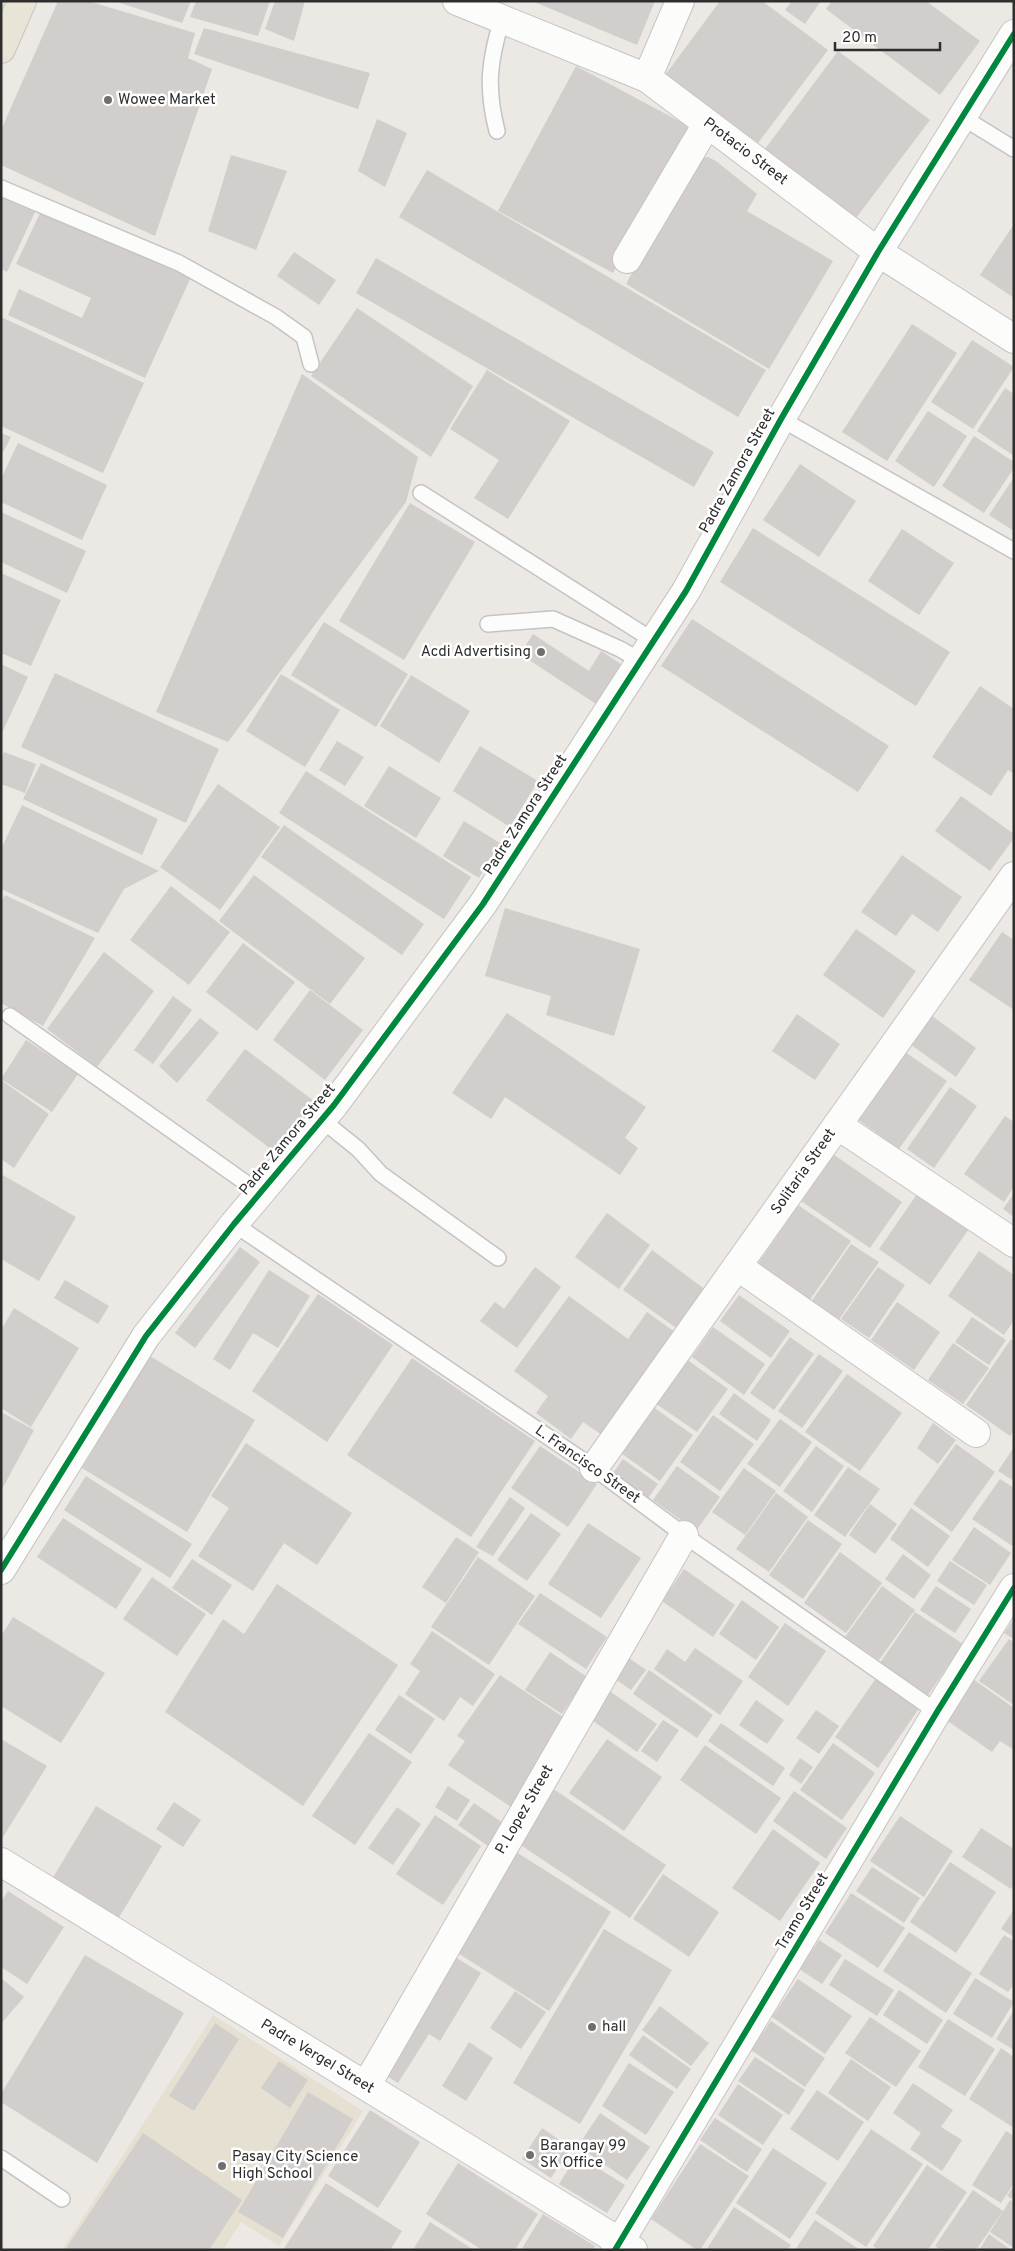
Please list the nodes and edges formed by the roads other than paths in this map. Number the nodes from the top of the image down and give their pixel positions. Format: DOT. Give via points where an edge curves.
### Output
graph roads {
  1 [pos="22,1"];
  2 [pos="457,1"];
  3 [pos="680,1"];
  4 [pos="502,19"];
  5 [pos="1014,34"];
  6 [pos="1,50"];
  7 [pos="647,78"];
  8 [pos="962,117"];
  9 [pos="708,124"];
  10 [pos="497,131"];
  11 [pos="1014,149"];
  12 [pos="1,188"];
  13 [pos="878,252"];
  14 [pos="627,259"];
  15 [pos="1014,339"];
  16 [pos="311,364"];
  17 [pos="781,419"];
  18 [pos="421,493"];
  19 [pos="1014,552"];
  20 [pos="488,624"];
  21 [pos="648,651"];
  22 [pos="1014,876"];
  23 [pos="10,1016"];
  24 [pos="322,1120"];
  25 [pos="837,1125"];
  26 [pos="260,1193"];
  27 [pos="234,1224"];
  28 [pos="1014,1243"];
  29 [pos="498,1258"];
  30 [pos="737,1266"];
  31 [pos="976,1433"];
  32 [pos="594,1468"];
  33 [pos="684,1534"];
  34 [pos="4,1560"];
  35 [pos="1014,1588"];
  36 [pos="937,1712"];
  37 [pos="1,1862"];
  38 [pos="366,2086"];
  39 [pos="1,2158"];
  40 [pos="62,2199"];
  41 [pos="623,2247"];
  1 -- 6 [label="main road"];
  2 -- 4 [label="street, Protacio Street"];
  3 -- 7 [label="street"];
  4 -- 7 [label="street, Protacio Street"];
  4 -- 10 [label="lane" via="490,68 491,108"];
  5 -- 8 [label="street, Padre Zamora Street"];
  7 -- 9 [label="street, Protacio Street"];
  8 -- 11 [label="lane"];
  8 -- 13 [label="street, Padre Zamora Street"];
  9 -- 13 [label="street, Protacio Street"];
  9 -- 14 [label="street"];
  12 -- 16 [label="lane" via="179,263 276,317 304,337"];
  13 -- 15 [label="street, Protacio Street"];
  13 -- 17 [label="street, Padre Zamora Street"];
  17 -- 19 [label="lane"];
  17 -- 21 [label="street, Padre Zamora Street" via="686,591"];
  18 -- 21 [label="lane"];
  20 -- 21 [label="lane" via="554,619 620,649"];
  21 -- 24 [label="street, Padre Zamora Street" via="484,904"];
  22 -- 25 [label="street, Solitaria Street"];
  23 -- 26 [label="lane"];
  24 -- 26 [label="street, Padre Zamora Street"];
  24 -- 29 [label="lane" via="358,1149 381,1174"];
  25 -- 28 [label="street"];
  25 -- 30 [label="street, Solitaria Street"];
  26 -- 27 [label="street, Padre Zamora Street"];
  27 -- 32 [label="lane, L. Francisco Street"];
  27 -- 34 [label="street, Padre Zamora Street" via="131,1358"];
  30 -- 31 [label="street"];
  30 -- 32 [label="street, Solitaria Street"];
  32 -- 33 [label="lane, L. Francisco Street"];
  33 -- 36 [label="lane, L. Francisco Street"];
  33 -- 38 [label="street, P. Lopez Street"];
  35 -- 36 [label="street, Tramo Street"];
  36 -- 41 [label="street, Tramo Street"];
  37 -- 38 [label="street, Padre Vergel Street"];
  38 -- 41 [label="street, Padre Vergel Street"];
  39 -- 40 [label="lane"];
}
